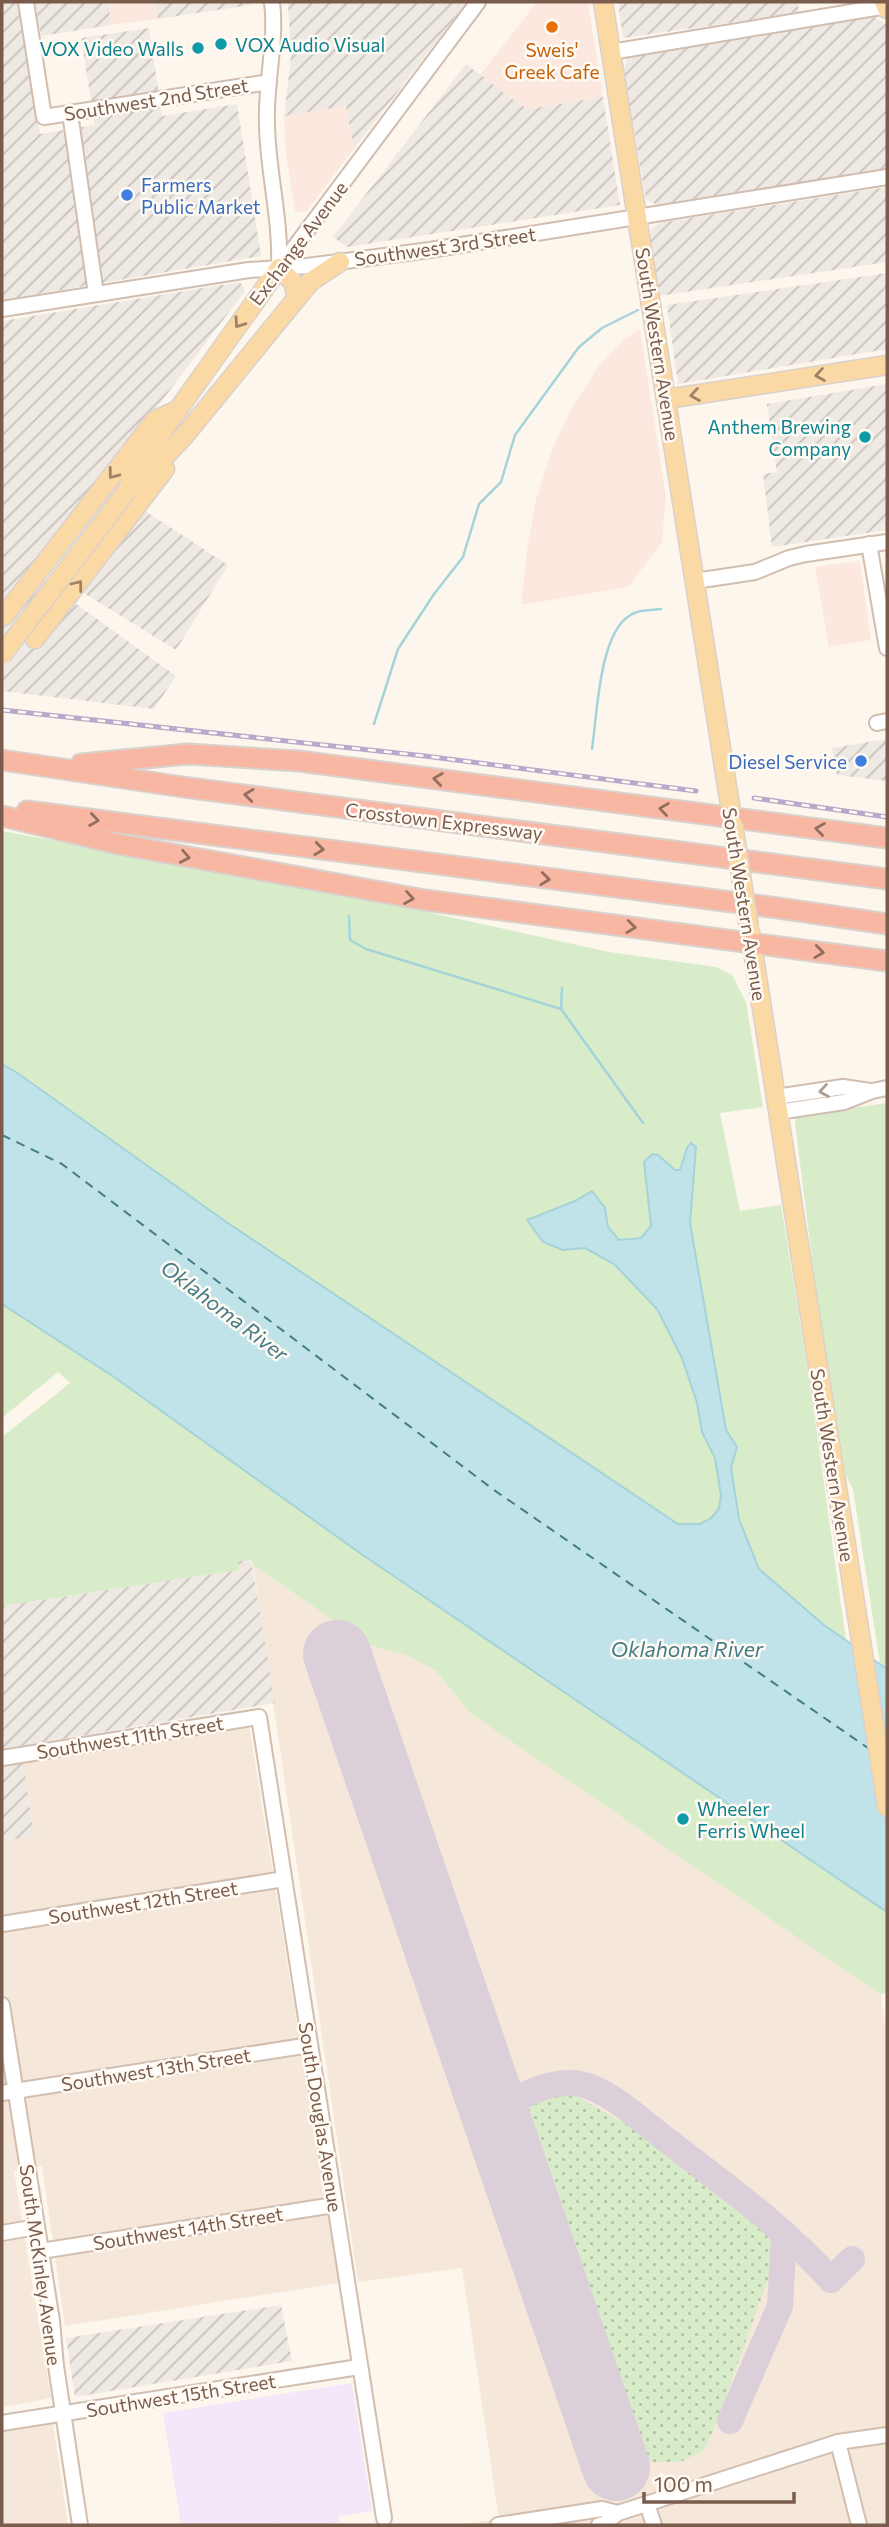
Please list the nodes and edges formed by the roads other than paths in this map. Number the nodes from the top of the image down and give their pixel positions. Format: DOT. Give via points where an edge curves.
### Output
graph roads {
  1 [pos="26,2"];
  2 [pos="272,2"];
  3 [pos="478,2"];
  4 [pos="603,2"];
  5 [pos="886,6"];
  6 [pos="611,52"];
  7 [pos="269,82"];
  8 [pos="69,113"];
  9 [pos="887,177"];
  10 [pos="638,216"];
  11 [pos="340,261"];
  12 [pos="279,268"];
  13 [pos="96,294"];
  14 [pos="298,298"];
  15 [pos="2,309"];
  16 [pos="887,365"];
  17 [pos="667,400"];
  18 [pos="177,411"];
  19 [pos="185,435"];
  20 [pos="127,491"];
  21 [pos="887,542"];
  22 [pos="869,544"];
  23 [pos="695,581"];
  24 [pos="4,616"];
  25 [pos="35,639"];
  26 [pos="887,648"];
  27 [pos="2,655"];
  28 [pos="2,760"];
  29 [pos="52,767"];
  30 [pos="2,808"];
  31 [pos="2,816"];
  32 [pos="732,821"];
  33 [pos="887,838"];
  34 [pos="887,878"];
  35 [pos="887,924"];
  36 [pos="750,935"];
  37 [pos="887,961"];
  38 [pos="887,1088"];
  39 [pos="777,1104"];
  40 [pos="259,1717"];
  41 [pos="2,1758"];
  42 [pos="887,1807"];
  43 [pos="284,1879"];
  44 [pos="2,1924"];
  45 [pos="2,2005"];
  46 [pos="310,2045"];
  47 [pos="8,2092"];
  48 [pos="334,2205"];
  49 [pos="37,2227"];
  50 [pos="2,2233"];
  51 [pos="41,2251"];
  52 [pos="359,2367"];
  53 [pos="62,2413"];
  54 [pos="2,2423"];
  55 [pos="887,2435"];
  56 [pos="838,2442"];
  57 [pos="647,2504"];
  58 [pos="384,2518"];
  59 [pos="620,2519"];
  60 [pos="561,2520"];
  61 [pos="517,2524"];
  62 [pos="80,2525"];
  63 [pos="498,2525"];
  64 [pos="599,2525"];
  65 [pos="654,2525"];
  66 [pos="859,2525"];
  1 -- 8 [label="street, Southwest 2nd Street" via="44,117"];
  2 -- 7 [label="street"];
  3 -- 12 [label="street, Exchange Avenue"];
  4 -- 6 [label="main road, South Western Avenue"];
  5 -- 6 [label="street"];
  6 -- 10 [label="main road, South Western Avenue"];
  7 -- 8 [label="street, Southwest 2nd Street"];
  7 -- 12 [label="street" via="267,137 280,239"];
  8 -- 13 [label="street"];
  9 -- 10 [label="street, Southwest 3rd Street"];
  10 -- 11 [label="street, Southwest 3rd Street"];
  10 -- 17 [label="main road, South Western Avenue"];
  11 -- 12 [label="street, Southwest 3rd Street"];
  11 -- 14 [label="main road, Exchange Avenue" via="310,282"];
  12 -- 13 [label="street, Southwest 3rd Street"];
  12 -- 14 [label="main road" via="293,282"];
  12 -- 18 [label="main road, Exchange Avenue, one-way"];
  13 -- 15 [label="street, Southwest 3rd Street"];
  14 -- 19 [label="main road, Exchange Avenue"];
  16 -- 17 [label="main road, one-way"];
  17 -- 23 [label="main road, South Western Avenue"];
  18 -- 20 [label="main road, Exchange Avenue" via="135,470"];
  18 -- 24 [label="main road, one-way" via="155,420"];
  19 -- 20 [label="main road, Exchange Avenue"];
  25 -- 19 [label="main road, one-way" via="160,479"];
  20 -- 27 [label="main road, Exchange Avenue, bridge"];
  21 -- 22 [label="street"];
  22 -- 23 [label="street" via="789,558 755,572"];
  22 -- 26 [label="street"];
  23 -- 32 [label="main road, South Western Avenue"];
  24 -- 25 [label="street"];
  28 -- 29 [label="highway, Crosstown Expressway"];
  32 -- 29 [label="highway, one-way" via="299,761 188,754"];
  34 -- 29 [label="highway, Crosstown Expressway, one-way"];
  30 -- 35 [label="highway, one-way"];
  31 -- 36 [label="highway, one-way" via="118,844 439,902"];
  33 -- 32 [label="highway, one-way"];
  32 -- 36 [label="main road, South Western Avenue, bridge"];
  36 -- 37 [label="highway, one-way"];
  36 -- 39 [label="main road, South Western Avenue"];
  38 -- 39 [label="street" via="843,1087"];
  39 -- 42 [label="main road, South Western Avenue"];
  40 -- 41 [label="street, Southwest 11th Street"];
  40 -- 43 [label="street, South Douglas Avenue"];
  43 -- 44 [label="street, Southwest 12th Street"];
  43 -- 46 [label="street, South Douglas Avenue"];
  45 -- 47 [label="street, South McKinley Avenue"];
  46 -- 47 [label="street, Southwest 13th Street"];
  46 -- 48 [label="street, South Douglas Avenue"];
  47 -- 49 [label="street, South McKinley Avenue"];
  48 -- 51 [label="street, Southwest 14th Street"];
  48 -- 52 [label="street, South Douglas Avenue"];
  49 -- 50 [label="street"];
  49 -- 51 [label="street, South McKinley Avenue"];
  51 -- 53 [label="street, South McKinley Avenue"];
  52 -- 53 [label="street, Southwest 15th Street"];
  52 -- 58 [label="street, South Douglas Avenue"];
  53 -- 54 [label="street, Southwest 15th Street"];
  53 -- 62 [label="street, South McKinley Avenue"];
  55 -- 56 [label="street"];
  56 -- 57 [label="street"];
  56 -- 66 [label="street"];
  57 -- 59 [label="street"];
  57 -- 65 [label="street"];
  59 -- 60 [label="street" via="602,2508"];
  59 -- 64 [label="street"];
  60 -- 61 [label="street"];
  61 -- 63 [label="street"];
}
